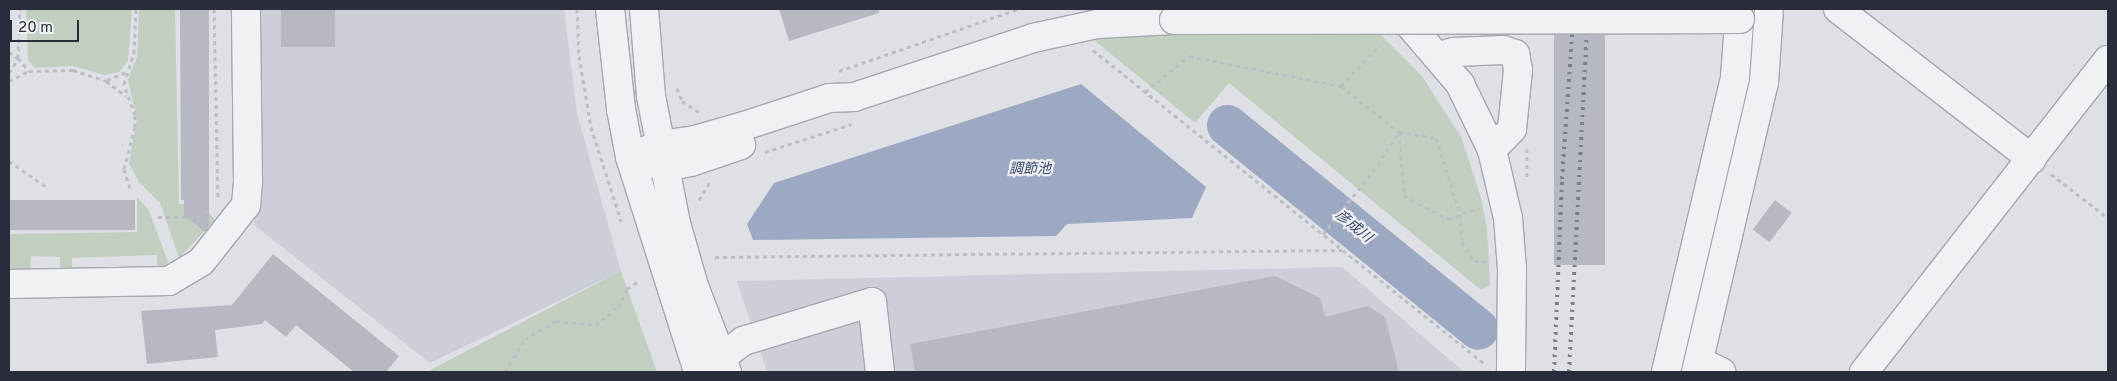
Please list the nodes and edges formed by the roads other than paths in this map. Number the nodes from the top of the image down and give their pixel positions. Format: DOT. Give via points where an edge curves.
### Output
graph roads {
  1 [pos="246,9"];
  2 [pos="610,9"];
  3 [pos="644,9"];
  4 [pos="1396,9"];
  5 [pos="1769,9"];
  6 [pos="1838,9"];
  7 [pos="1740,14"];
  8 [pos="1439,56"];
  9 [pos="2108,60"];
  10 [pos="1492,150"];
  11 [pos="663,156"];
  12 [pos="630,157"];
  13 [pos="2032,159"];
  14 [pos="9,284"];
  15 [pos="725,365"];
  16 [pos="1705,368"];
  17 [pos="698,372"];
  18 [pos="880,372"];
  19 [pos="1511,372"];
  20 [pos="1666,372"];
  21 [pos="1864,372"];
  1 -- 14 [label="street" via="246,205 206,256 187,273 169,281"];
  2 -- 12 [label="street"];
  3 -- 11 [label="street" via="651,96"];
  4 -- 8 [label="street"];
  5 -- 16 [label="street" via="1764,83"];
  6 -- 13 [label="street"];
  7 -- 11 [label="street, bridge" via="1174,20 1097,24 1033,38 856,109 829,98 695,140"];
  7 -- 20 [label="street" via="1735,77"];
  8 -- 10 [label="street" via="1460,84"];
  8 -- 10 [label="street" via="1454,52 1503,50 1515,54 1518,70 1512,129"];
  9 -- 13 [label="street"];
  10 -- 19 [label="street" via="1508,218 1512,269"];
  11 -- 12 [label="street"];
  11 -- 15 [label="street" via="676,223 692,277"];
  12 -- 17 [label="street"];
  13 -- 21 [label="street"];
  15 -- 18 [label="street" via="743,341 872,302"];
}
